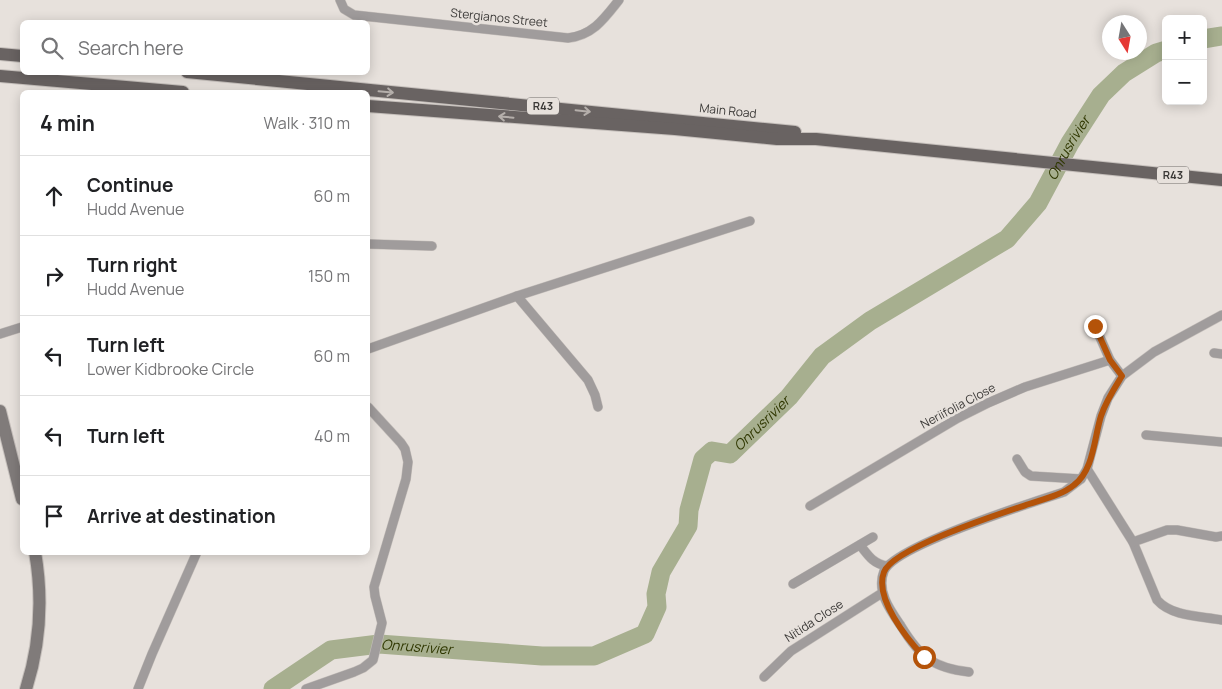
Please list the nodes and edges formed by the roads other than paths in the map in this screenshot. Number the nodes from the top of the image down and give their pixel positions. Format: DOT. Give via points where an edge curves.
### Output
graph roads {
  1 [pos="340,0"];
  2 [pos="619,0"];
  3 [pos="0,54"];
  4 [pos="20,56"];
  5 [pos="218,75"];
  6 [pos="0,76"];
  7 [pos="161,90"];
  8 [pos="370,106"];
  9 [pos="816,140"];
  10 [pos="1222,180"];
  11 [pos="750,221"];
  12 [pos="370,244"];
  13 [pos="432,246"];
  14 [pos="517,296"];
  15 [pos="1222,315"];
  16 [pos="1095,326"];
  17 [pos="20,328"];
  18 [pos="0,334"];
  19 [pos="370,348"];
  20 [pos="1110,360"];
  21 [pos="1122,376"];
  22 [pos="598,407"];
  23 [pos="370,409"];
  24 [pos="0,411"];
  25 [pos="1146,435"];
  26 [pos="1222,442"];
  27 [pos="1017,459"];
  28 [pos="1087,469"];
  29 [pos="1081,479"];
  30 [pos="20,491"];
  31 [pos="810,506"];
  32 [pos="1222,536"];
  33 [pos="873,538"];
  34 [pos="1133,542"];
  35 [pos="860,545"];
  36 [pos="35,555"];
  37 [pos="196,555"];
  38 [pos="887,566"];
  39 [pos="794,584"];
  40 [pos="882,593"];
  41 [pos="1222,620"];
  42 [pos="970,672"];
  43 [pos="764,677"];
  44 [pos="26,689"];
  45 [pos="138,689"];
  46 [pos="306,689"];
  1 -- 2 [label="street, Stergianos Street" via="344,9 354,15 568,38 595,29"];
  3 -- 4 [label="main road"];
  5 -- 9 [label="main road, Main Road / R43, one-way" via="763,128 795,132"];
  6 -- 7 [label="main road"];
  9 -- 8 [label="main road, Main Road / R43, one-way"];
  9 -- 10 [label="main road, R43"];
  11 -- 14 [label="street"];
  12 -- 13 [label="street"];
  14 -- 19 [label="street"];
  14 -- 22 [label="street" via="588,380"];
  15 -- 21 [label="street" via="1154,352"];
  16 -- 20 [label="street"];
  17 -- 18 [label="street"];
  20 -- 21 [label="street"];
  20 -- 31 [label="street, Neriifolia Close" via="1025,387 988,403"];
  21 -- 28 [label="street" via="1101,416"];
  23 -- 46 [label="street" via="401,443 408,462 374,587 382,617 379,636 373,660 363,668"];
  24 -- 30 [label="main road"];
  25 -- 26 [label="street"];
  27 -- 29 [label="street" via="1031,476"];
  28 -- 29 [label="street"];
  28 -- 34 [label="street"];
  29 -- 38 [label="street" via="1064,492 955,531 902,554"];
  32 -- 34 [label="street" via="1167,530"];
  33 -- 35 [label="street"];
  34 -- 41 [label="street" via="1162,606 1170,611"];
  35 -- 38 [label="street" via="873,561"];
  35 -- 39 [label="street"];
  36 -- 44 [label="main road" via="40,609 35,654"];
  37 -- 45 [label="street"];
  38 -- 40 [label="street" via="882,577"];
  40 -- 42 [label="street" via="904,632 924,657 950,670"];
  40 -- 43 [label="street, Nitida Close" via="791,651"];
}
